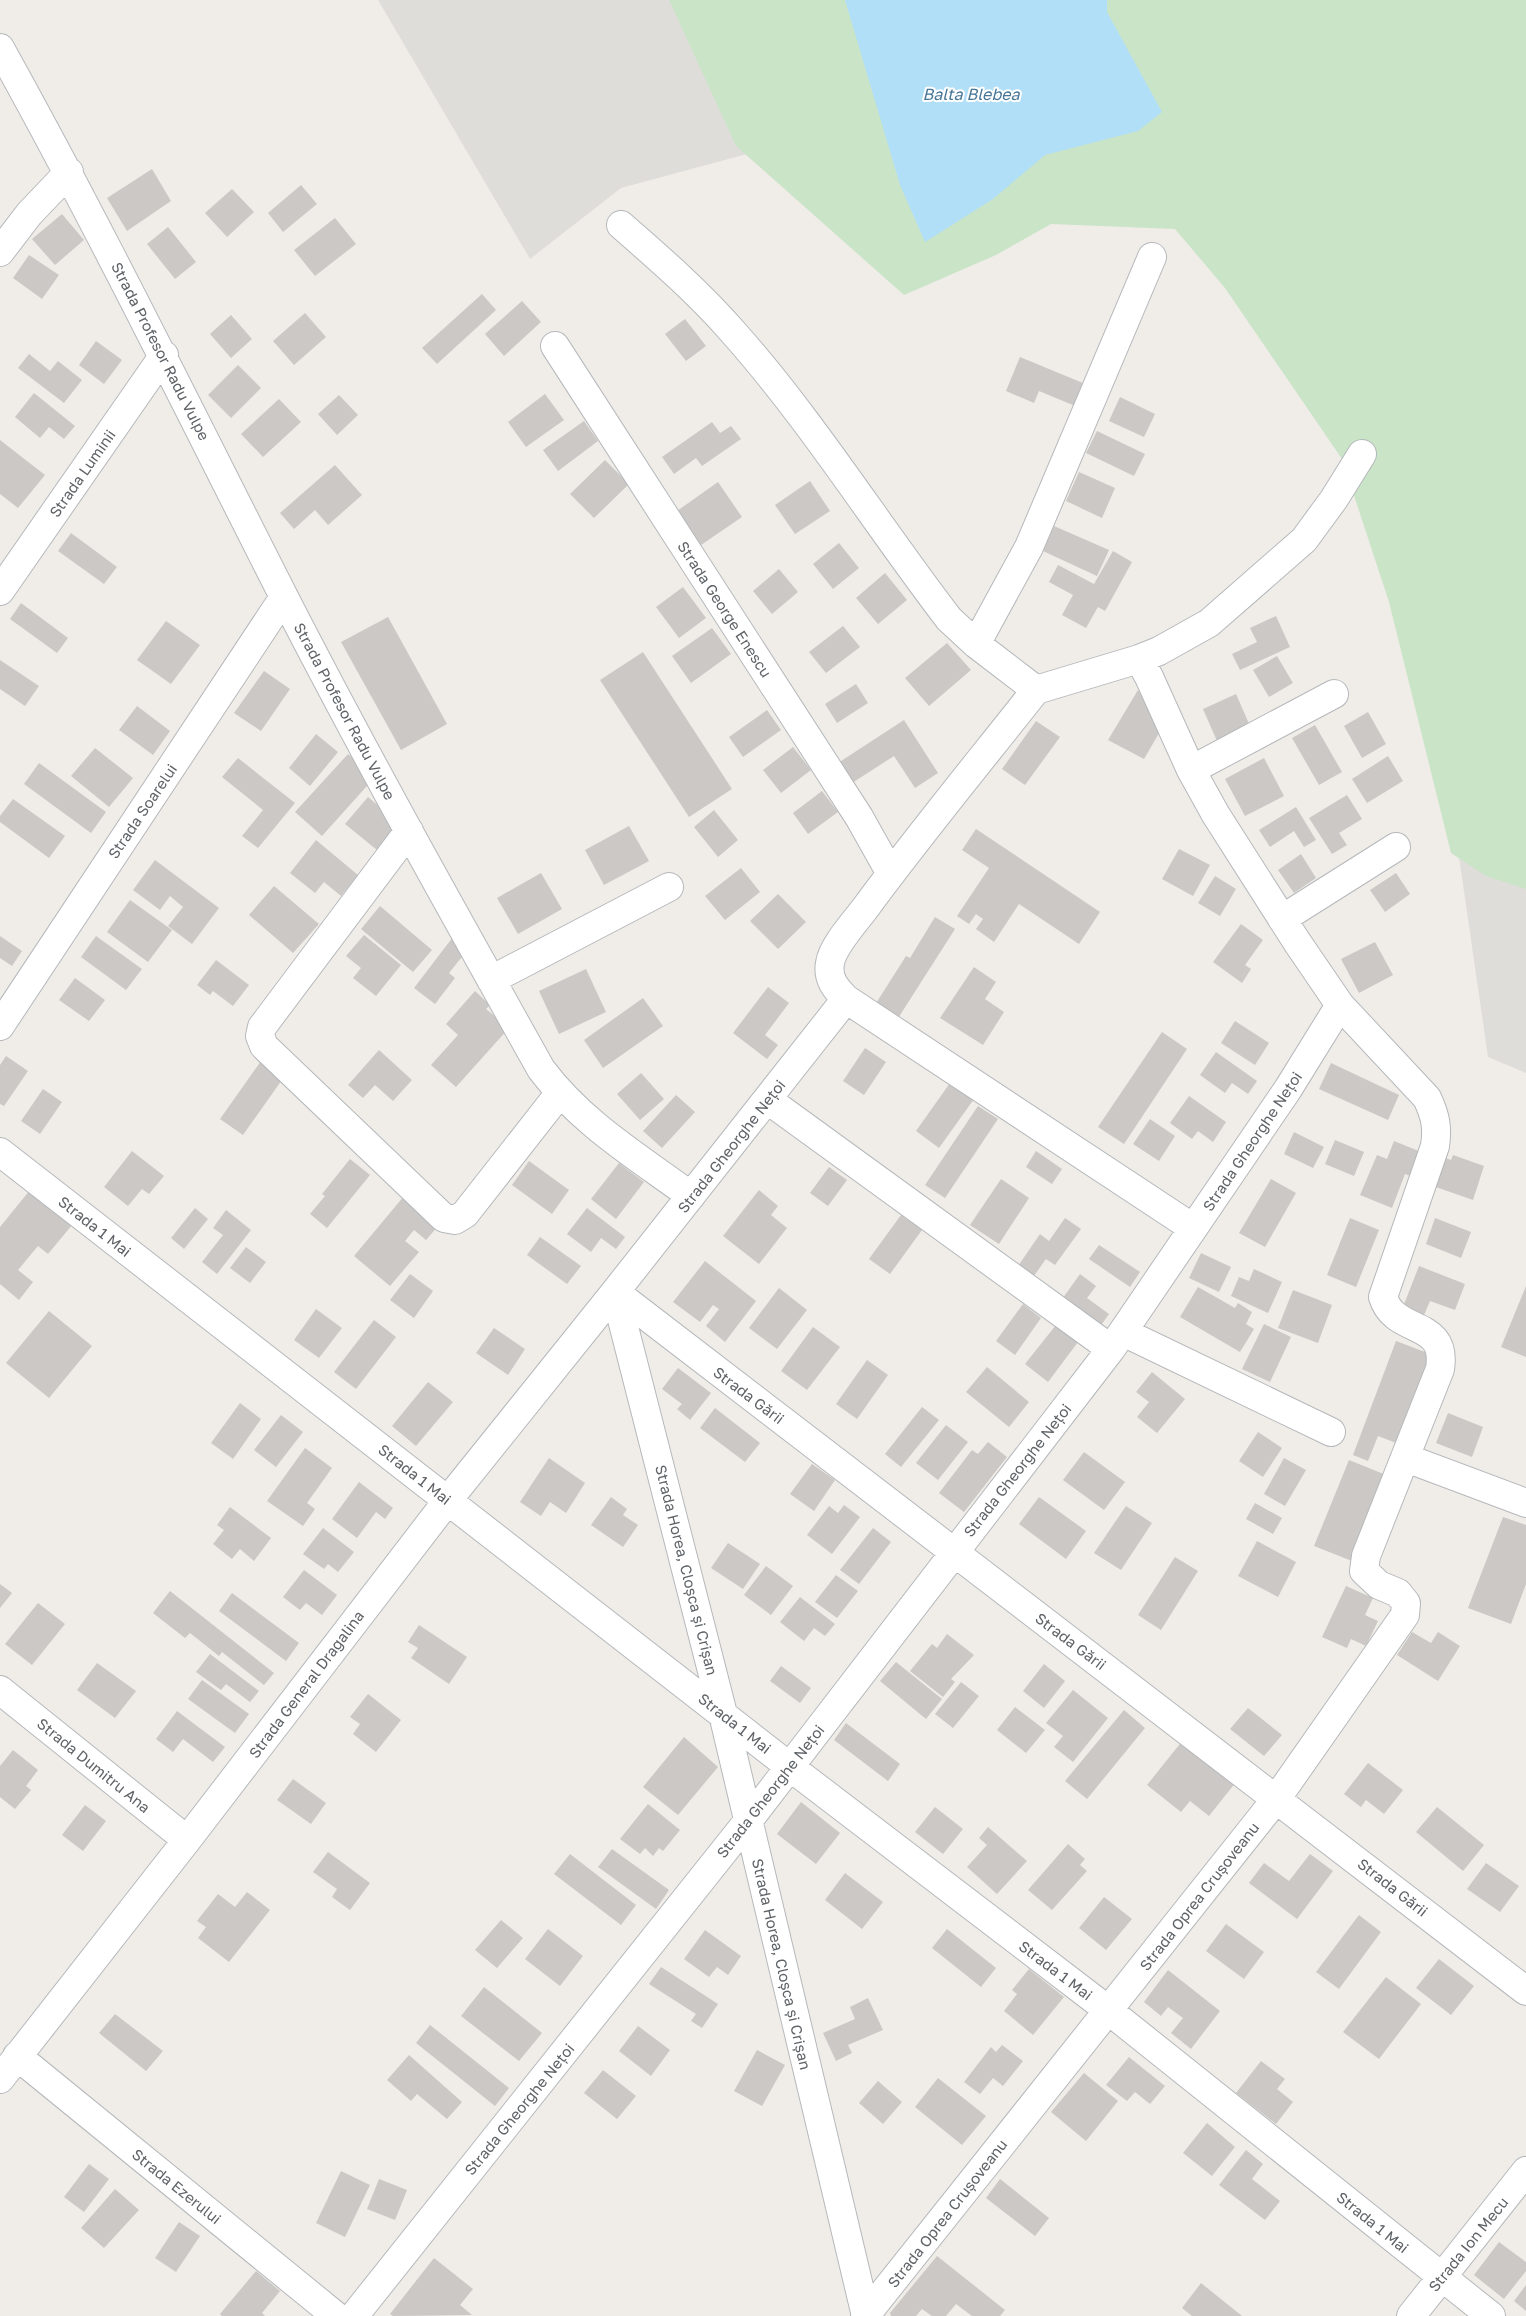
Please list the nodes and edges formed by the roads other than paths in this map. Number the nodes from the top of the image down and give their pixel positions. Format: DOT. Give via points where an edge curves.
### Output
graph roads {
  1 [pos="0,48"];
  2 [pos="69,172"];
  3 [pos="621,225"];
  4 [pos="0,252"];
  5 [pos="1152,257"];
  6 [pos="555,346"];
  7 [pos="164,355"];
  8 [pos="1362,454"];
  9 [pos="10,556"];
  10 [pos="0,591"];
  11 [pos="284,597"];
  12 [pos="976,644"];
  13 [pos="1138,659"];
  14 [pos="1036,690"];
  15 [pos="1334,694"];
  16 [pos="1191,770"];
  17 [pos="409,831"];
  18 [pos="1396,847"];
  19 [pos="891,874"];
  20 [pos="669,886"];
  21 [pos="1282,919"];
  22 [pos="491,980"];
  23 [pos="846,1000"];
  24 [pos="1340,1005"];
  25 [pos="0,1026"];
  26 [pos="559,1094"];
  27 [pos="768,1100"];
  28 [pos="0,1152"];
  29 [pos="691,1196"];
  30 [pos="1193,1228"];
  31 [pos="615,1292"];
  32 [pos="1117,1340"];
  33 [pos="1331,1432"];
  34 [pos="1406,1458"];
  35 [pos="448,1500"];
  36 [pos="1526,1503"];
  37 [pos="954,1552"];
  38 [pos="0,1690"];
  39 [pos="723,1714"];
  40 [pos="790,1767"];
  41 [pos="1277,1798"];
  42 [pos="748,1821"];
  43 [pos="187,1840"];
  44 [pos="1526,1990"];
  45 [pos="1108,2010"];
  46 [pos="17,2056"];
  47 [pos="0,2079"];
  48 [pos="1526,2171"];
  49 [pos="1442,2277"];
  50 [pos="336,2316"];
  51 [pos="354,2316"];
  52 [pos="866,2316"];
  53 [pos="1411,2316"];
  54 [pos="1491,2316"];
  1 -- 2 [label="street, Strada Profesor Radu Vulpe"];
  2 -- 4 [label="street"];
  2 -- 7 [label="street, Strada Profesor Radu Vulpe"];
  3 -- 12 [label="street" via="687,283 733,332 810,425 949,619"];
  5 -- 12 [label="street" via="1029,547"];
  6 -- 19 [label="street, Strada George Enescu" via="854,809"];
  7 -- 9 [label="street, Strada Luminii"];
  7 -- 11 [label="street, Strada Profesor Radu Vulpe"];
  8 -- 13 [label="street" via="1304,540 1209,623"];
  9 -- 10 [label="street, Strada Luminii"];
  11 -- 17 [label="street, Strada Profesor Radu Vulpe"];
  11 -- 25 [label="street, Strada Soarelui"];
  12 -- 14 [label="street"];
  13 -- 14 [label="street"];
  13 -- 16 [label="street"];
  14 -- 19 [label="street"];
  15 -- 16 [label="street"];
  16 -- 21 [label="street"];
  17 -- 22 [label="street, Strada Profesor Radu Vulpe"];
  17 -- 26 [label="street" via="262,1027 260,1036 264,1046 444,1218 455,1220 465,1214"];
  18 -- 21 [label="street"];
  19 -- 23 [label="street" via="836,948 830,962 829,975 834,987"];
  20 -- 22 [label="street"];
  21 -- 24 [label="street"];
  22 -- 26 [label="street, Strada Profesor Radu Vulpe" via="541,1069"];
  23 -- 27 [label="street, Strada Gheorghe Nețoi"];
  23 -- 30 [label="street"];
  24 -- 30 [label="street, Strada Gheorghe Nețoi" via="1288,1090"];
  24 -- 34 [label="street" via="1427,1098 1437,1131 1435,1146 1383,1297 1387,1309 1396,1318 1420,1328 1438,1342 1442,1355 1440,1369"];
  26 -- 29 [label="street, Strada Profesor Radu Vulpe" via="584,1118"];
  27 -- 29 [label="street, Strada Gheorghe Nețoi"];
  27 -- 32 [label="street"];
  28 -- 35 [label="street, Strada 1 Mai"];
  29 -- 31 [label="street, Strada Gheorghe Nețoi"];
  30 -- 32 [label="street, Strada Gheorghe Nețoi"];
  31 -- 35 [label="street, Strada General Dragalina"];
  31 -- 37 [label="street, Strada Gării"];
  31 -- 39 [label="street, Strada Horea, Cloșca și Crișan"];
  32 -- 33 [label="street"];
  32 -- 37 [label="street, Strada Gheorghe Nețoi"];
  34 -- 36 [label="street"];
  34 -- 41 [label="street, Strada Oprea Crușoveanu" via="1366,1556 1364,1571 1379,1586 1398,1592 1406,1603 1405,1615"];
  35 -- 39 [label="street, Strada 1 Mai"];
  35 -- 43 [label="street, Strada General Dragalina"];
  37 -- 40 [label="street, Strada Gheorghe Nețoi"];
  37 -- 41 [label="street, Strada Gării"];
  38 -- 43 [label="street, Strada Dumitru Ana"];
  39 -- 40 [label="street, Strada 1 Mai"];
  39 -- 42 [label="street, Strada Horea, Cloșca și Crișan"];
  40 -- 42 [label="street, Strada Gheorghe Nețoi"];
  40 -- 45 [label="street, Strada 1 Mai"];
  41 -- 44 [label="street, Strada Gării"];
  41 -- 45 [label="street, Strada Oprea Crușoveanu"];
  42 -- 51 [label="street, Strada Gheorghe Nețoi"];
  42 -- 52 [label="street, Strada Horea, Cloșca și Crișan"];
  43 -- 46 [label="street, Strada General Dragalina"];
  45 -- 49 [label="street, Strada 1 Mai"];
  45 -- 52 [label="street, Strada Oprea Crușoveanu"];
  46 -- 47 [label="street, Strada General Dragalina"];
  46 -- 50 [label="street, Strada Ezerului"];
  48 -- 49 [label="street, Strada Ion Mecu"];
  49 -- 53 [label="street, Strada Ion Mecu"];
  49 -- 54 [label="street, Strada 1 Mai"];
}
